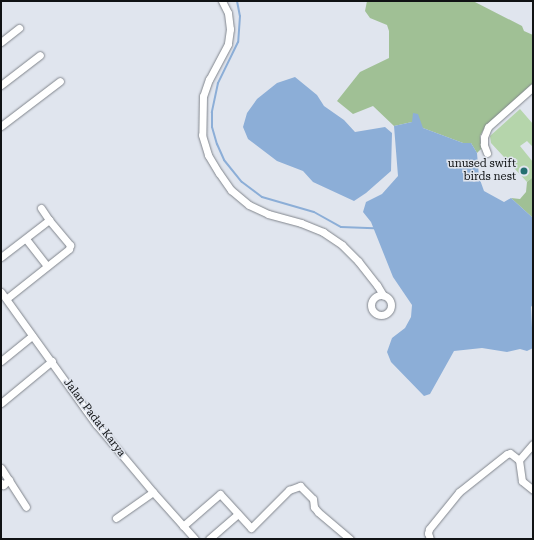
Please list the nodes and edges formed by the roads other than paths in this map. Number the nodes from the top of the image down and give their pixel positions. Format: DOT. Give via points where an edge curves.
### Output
graph roads {
  1 [pos="222,1"];
  2 [pos="19,28"];
  3 [pos="1,42"];
  4 [pos="40,55"];
  5 [pos="60,81"];
  6 [pos="1,85"];
  7 [pos="533,87"];
  8 [pos="1,126"];
  9 [pos="487,153"];
  10 [pos="41,208"];
  11 [pos="49,220"];
  12 [pos="26,239"];
  13 [pos="1,256"];
  14 [pos="47,266"];
  15 [pos="1,292"];
  16 [pos="382,295"];
  17 [pos="6,299"];
  18 [pos="32,336"];
  19 [pos="1,361"];
  20 [pos="52,361"];
  21 [pos="1,403"];
  22 [pos="533,444"];
  23 [pos="519,460"];
  24 [pos="1,468"];
  25 [pos="9,480"];
  26 [pos="1,483"];
  27 [pos="533,490"];
  28 [pos="153,492"];
  29 [pos="26,507"];
  30 [pos="238,514"];
  31 [pos="116,518"];
  32 [pos="183,526"];
  33 [pos="195,539"];
  34 [pos="209,539"];
  35 [pos="350,539"];
  36 [pos="430,539"];
  1 -- 16 [label="street" via="230,29 228,44 203,96 202,135 208,155 231,190 249,205 323,232 342,245 378,285"];
  2 -- 3 [label="street"];
  4 -- 6 [label="street"];
  5 -- 8 [label="street"];
  7 -- 9 [label="street" via="488,127 484,137"];
  10 -- 11 [label="street"];
  11 -- 12 [label="street"];
  11 -- 14 [label="street" via="70,247"];
  12 -- 13 [label="street"];
  12 -- 14 [label="street"];
  14 -- 17 [label="street"];
  15 -- 17 [label="street, Jalan Padat Karya"];
  17 -- 18 [label="street, Jalan Padat Karya"];
  18 -- 19 [label="street"];
  18 -- 20 [label="street, Jalan Padat Karya"];
  20 -- 21 [label="street"];
  20 -- 28 [label="street, Jalan Padat Karya" via="93,420"];
  22 -- 23 [label="street"];
  23 -- 27 [label="street" via="522,481"];
  23 -- 36 [label="street" via="510,453 507,454 459,492 430,529"];
  24 -- 25 [label="street"];
  25 -- 26 [label="street" via="3,485"];
  25 -- 29 [label="street"];
  28 -- 31 [label="street"];
  28 -- 32 [label="street, Jalan Padat Karya"];
  30 -- 32 [label="street" via="220,494"];
  30 -- 34 [label="street"];
  30 -- 35 [label="street" via="251,528 289,490 300,486 313,499 318,512"];
  32 -- 33 [label="street, Jalan Padat Karya"];
}
